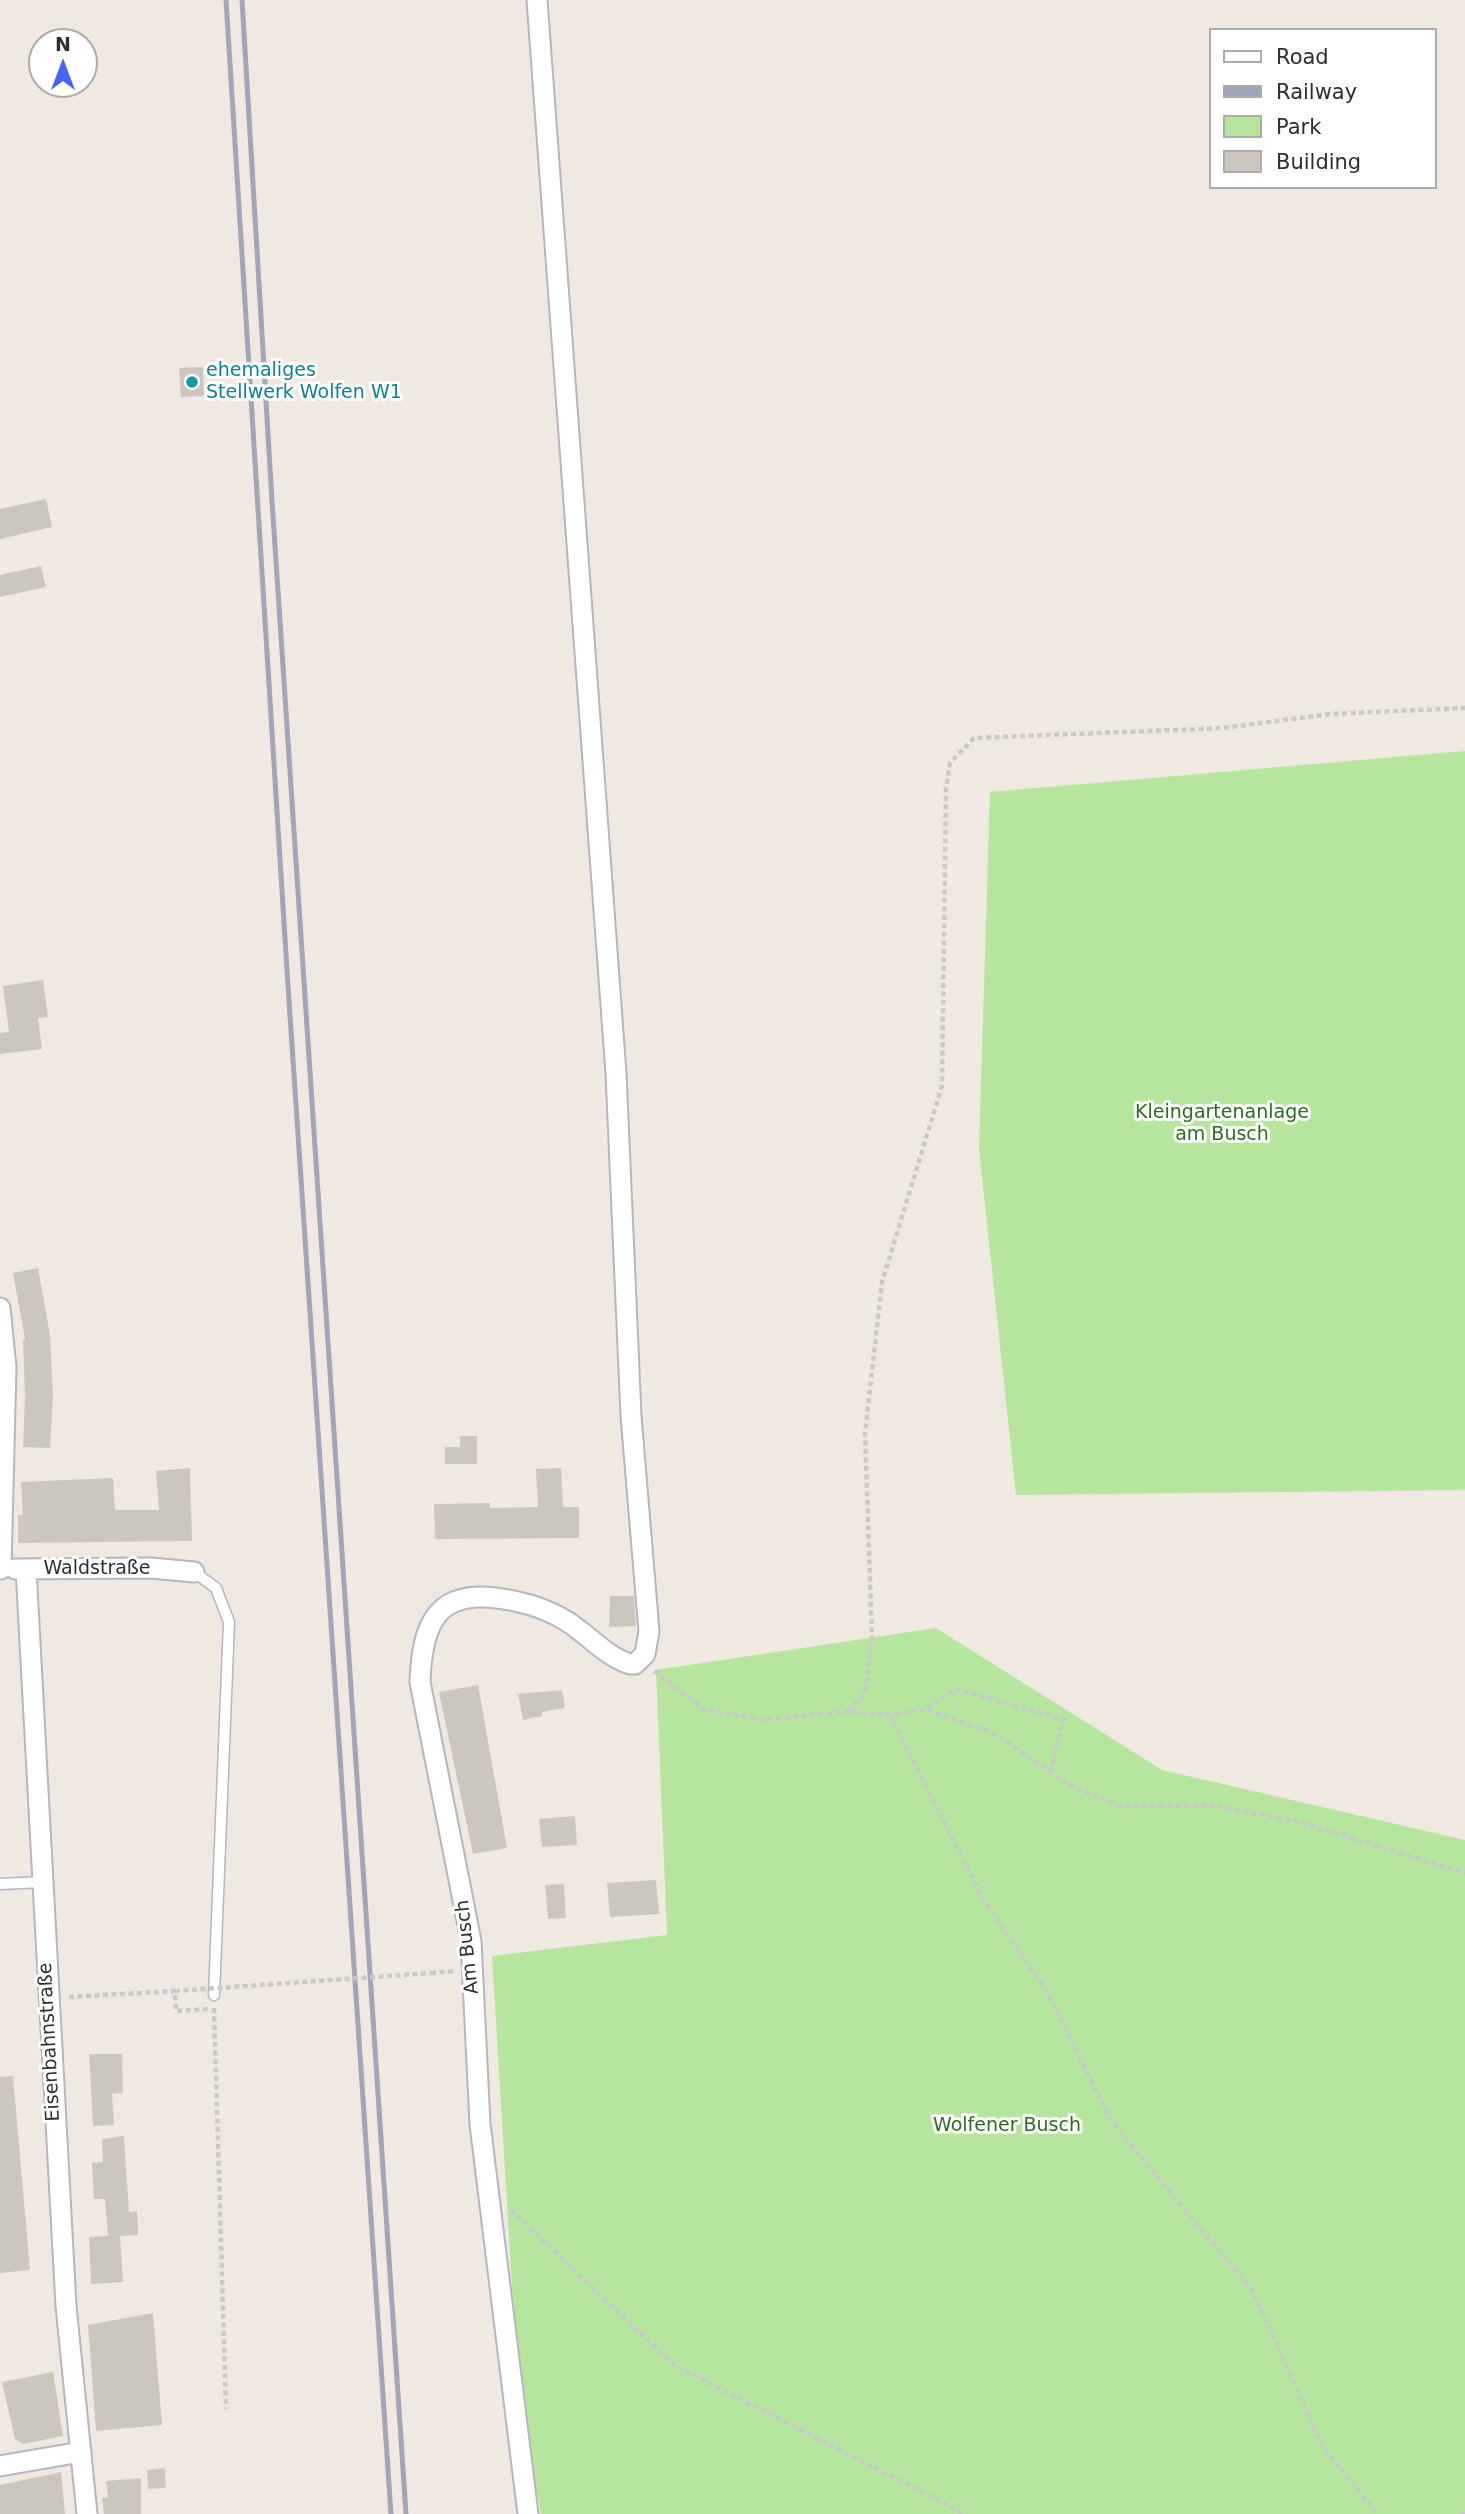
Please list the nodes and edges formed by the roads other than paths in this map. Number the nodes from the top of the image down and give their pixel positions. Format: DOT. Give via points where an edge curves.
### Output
graph roads {
  1 [pos="537,0"];
  2 [pos="0,1307"];
  3 [pos="1,1569"];
  4 [pos="26,1569"];
  5 [pos="194,1572"];
  6 [pos="42,1882"];
  7 [pos="0,1885"];
  8 [pos="214,1996"];
  9 [pos="81,2452"];
  10 [pos="0,2466"];
  11 [pos="87,2514"];
  12 [pos="528,2514"];
  1 -- 12 [label="street, Am Busch" via="615,1073 631,1416 649,1631 645,1654 635,1664 624,1662 542,1607 469,1596 452,1600 438,1612 426,1630 421,1656 420,1682 471,1941 488,2188"];
  2 -- 3 [label="street" via="6,1367"];
  3 -- 4 [label="street, Waldstraße"];
  4 -- 5 [label="street, Waldstraße"];
  4 -- 6 [label="street, Eisenbahnstraße"];
  5 -- 8 [label="lane" via="216,1588 229,1622"];
  6 -- 7 [label="lane"];
  6 -- 9 [label="street, Eisenbahnstraße" via="66,2306"];
  9 -- 10 [label="street"];
  9 -- 11 [label="street, Eisenbahnstraße"];
}
